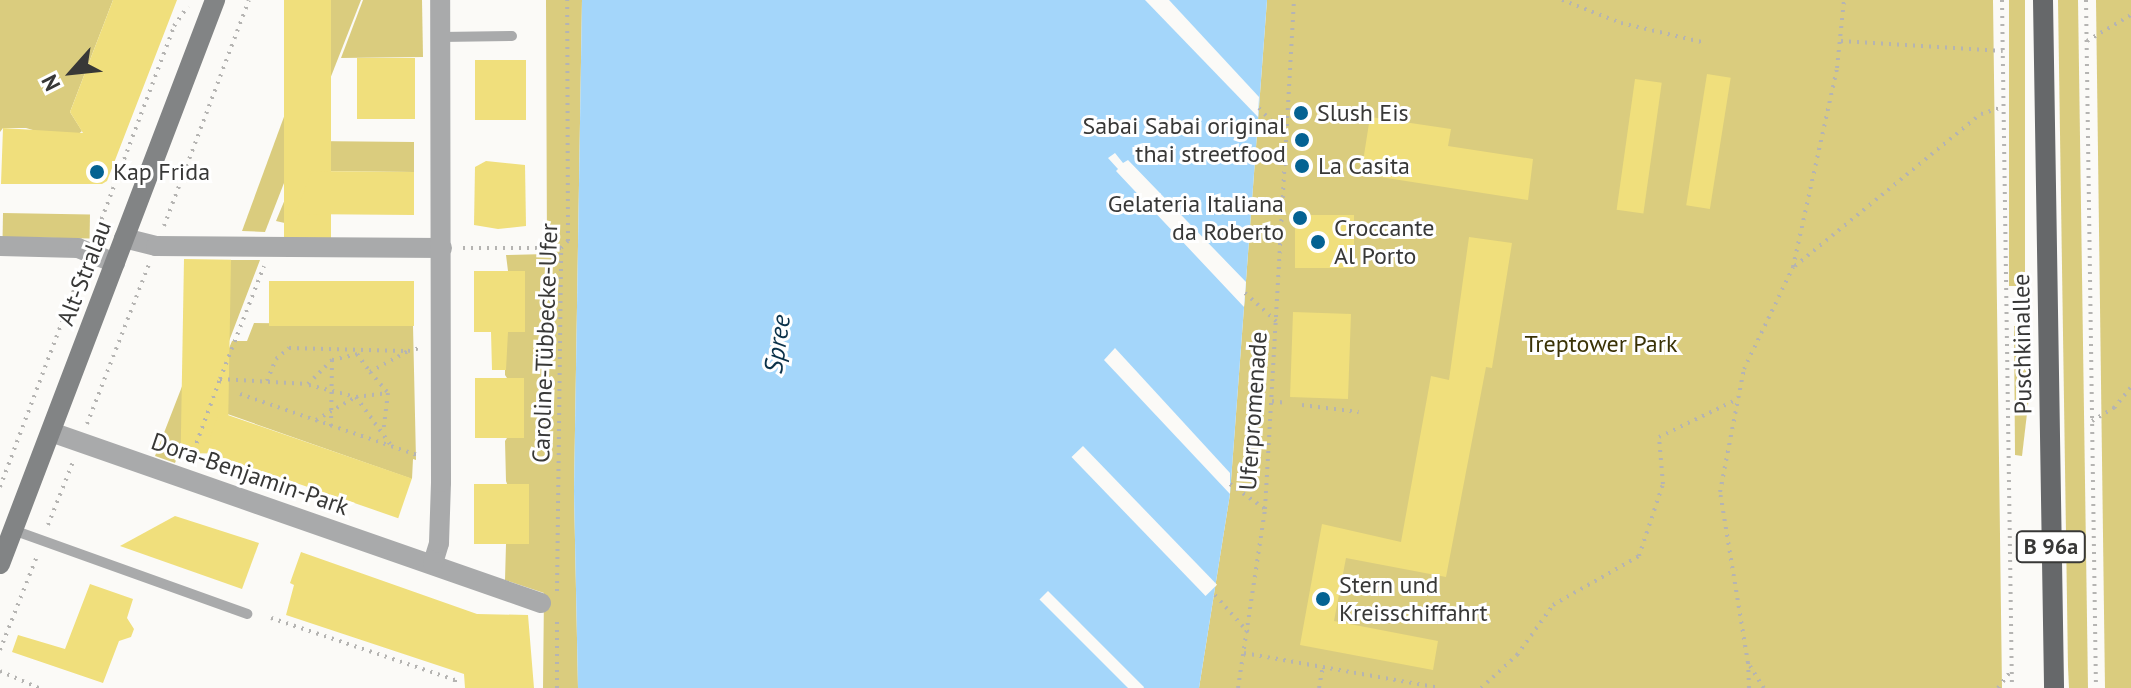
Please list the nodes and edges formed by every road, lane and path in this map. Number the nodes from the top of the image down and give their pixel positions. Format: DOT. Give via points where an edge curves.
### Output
graph roads {
  1 [pos="192,0"];
  2 [pos="215,0"];
  3 [pos="249,0"];
  4 [pos="440,0"];
  5 [pos="567,0"];
  6 [pos="1294,0"];
  7 [pos="1562,0"];
  8 [pos="1844,0"];
  9 [pos="2002,0"];
  10 [pos="2043,0"];
  11 [pos="2086,0"];
  12 [pos="2131,15"];
  13 [pos="512,36"];
  14 [pos="441,37"];
  15 [pos="1841,41"];
  16 [pos="2087,41"];
  17 [pos="1702,42"];
  18 [pos="2003,51"];
  19 [pos="2003,107"];
  20 [pos="1259,108"];
  21 [pos="1284,135"];
  22 [pos="105,209"];
  23 [pos="124,238"];
  24 [pos="267,245"];
  25 [pos="0,246"];
  26 [pos="156,246"];
  27 [pos="442,248"];
  28 [pos="561,248"];
  29 [pos="115,263"];
  30 [pos="1793,267"];
  31 [pos="78,280"];
  32 [pos="1245,293"];
  33 [pos="1277,322"];
  34 [pos="420,336"];
  35 [pos="408,351"];
  36 [pos="332,360"];
  37 [pos="370,372"];
  38 [pos="220,379"];
  39 [pos="267,381"];
  40 [pos="308,384"];
  41 [pos="2131,387"];
  42 [pos="332,388"];
  43 [pos="388,393"];
  44 [pos="240,394"];
  45 [pos="356,397"];
  46 [pos="1738,399"];
  47 [pos="1272,401"];
  48 [pos="1286,403"];
  49 [pos="1302,405"];
  50 [pos="1359,412"];
  51 [pos="332,413"];
  52 [pos="316,420"];
  53 [pos="2092,421"];
  54 [pos="331,426"];
  55 [pos="51,432"];
  56 [pos="383,433"];
  57 [pos="81,442"];
  58 [pos="391,446"];
  59 [pos="183,478"];
  60 [pos="441,482"];
  61 [pos="1230,484"];
  62 [pos="0,487"];
  63 [pos="1265,509"];
  64 [pos="13,530"];
  65 [pos="43,540"];
  66 [pos="433,563"];
  67 [pos="0,564"];
  68 [pos="1215,595"];
  69 [pos="541,603"];
  70 [pos="247,614"];
  71 [pos="271,618"];
  72 [pos="1248,632"];
  73 [pos="0,650"];
  74 [pos="1244,653"];
  75 [pos="1748,663"];
  76 [pos="1323,666"];
  77 [pos="0,671"];
  78 [pos="2012,671"];
  79 [pos="39,688"];
  80 [pos="455,688"];
  81 [pos="557,688"];
  82 [pos="1238,688"];
  83 [pos="1319,688"];
  84 [pos="1440,688"];
  85 [pos="1481,688"];
  86 [pos="1749,688"];
  87 [pos="1764,688"];
  88 [pos="1998,688"];
  89 [pos="2012,688"];
  90 [pos="2054,688"];
  91 [pos="2096,688"];
  1 -- 22 [label="path" via="174,26"];
  2 -- 23 [label="street, Alt-Stralau"];
  3 -- 26 [label="path"];
  4 -- 14 [label="street"];
  5 -- 28 [label="path, Caroline-Tübbecke-Ufer" via="568,241"];
  6 -- 21 [label="path, Uferpromenade"];
  7 -- 17 [label="path" via="1621,23"];
  8 -- 15 [label="path"];
  9 -- 18 [label="path"];
  10 -- 90 [label="main road, Puschkinallee / B 96a"];
  11 -- 16 [label="path"];
  12 -- 16 [label="path"];
  13 -- 14 [label="lane"];
  14 -- 27 [label="street"];
  15 -- 18 [label="path"];
  15 -- 30 [label="path"];
  16 -- 53 [label="path"];
  18 -- 19 [label="path"];
  19 -- 30 [label="path" via="1981,114"];
  19 -- 78 [label="path"];
  20 -- 21 [label="path"];
  21 -- 33 [label="path, Uferpromenade"];
  23 -- 26 [label="street"];
  23 -- 29 [label="street, Alt-Stralau"];
  24 -- 26 [label="street"];
  24 -- 27 [label="street"];
  24 -- 38 [label="path" via="266,261"];
  25 -- 29 [label="street" via="78,248"];
  26 -- 57 [label="path"];
  27 -- 28 [label="path"];
  27 -- 60 [label="street"];
  28 -- 81 [label="path, Caroline-Tübbecke-Ufer"];
  29 -- 55 [label="street, Alt-Stralau"];
  30 -- 46 [label="path" via="1744,369"];
  31 -- 62 [label="path"];
  32 -- 33 [label="path"];
  33 -- 47 [label="path, Uferpromenade"];
  34 -- 35 [label="path" via="420,350"];
  35 -- 37 [label="path"];
  35 -- 39 [label="path" via="289,348 276,359"];
  36 -- 37 [label="path" via="357,354"];
  36 -- 40 [label="path"];
  36 -- 42 [label="path"];
  37 -- 43 [label="path"];
  38 -- 39 [label="path"];
  38 -- 59 [label="path"];
  39 -- 40 [label="path"];
  40 -- 42 [label="path"];
  41 -- 53 [label="path" via="2114,408"];
  42 -- 45 [label="path"];
  42 -- 51 [label="path"];
  43 -- 45 [label="path"];
  43 -- 56 [label="path"];
  44 -- 52 [label="path"];
  45 -- 51 [label="path"];
  45 -- 56 [label="path"];
  46 -- 75 [label="path" via="1720,492"];
  46 -- 85 [label="path" via="1659,437 1663,484 1639,556 1553,605 1517,655"];
  47 -- 48 [label="path"];
  47 -- 63 [label="path, Uferpromenade"];
  49 -- 50 [label="path"];
  51 -- 52 [label="path"];
  51 -- 54 [label="path"];
  52 -- 54 [label="path"];
  53 -- 91 [label="path"];
  54 -- 58 [label="path"];
  55 -- 57 [label="street, Dora-Benjamin-Park"];
  55 -- 64 [label="street, Alt-Stralau"];
  56 -- 58 [label="path"];
  57 -- 59 [label="street, Dora-Benjamin-Park"];
  57 -- 65 [label="path"];
  58 -- 60 [label="path" via="421,456 421,482"];
  59 -- 66 [label="street, Dora-Benjamin-Park"];
  60 -- 66 [label="street" via="439,543"];
  61 -- 63 [label="path"];
  63 -- 72 [label="path, Uferpromenade"];
  64 -- 65 [label="lane"];
  64 -- 67 [label="street, Alt-Stralau"];
  65 -- 70 [label="lane"];
  65 -- 73 [label="path"];
  66 -- 69 [label="street, Dora-Benjamin-Park"];
  68 -- 72 [label="path"];
  71 -- 80 [label="path" via="455,680"];
  72 -- 74 [label="path, Uferpromenade"];
  74 -- 76 [label="path"];
  74 -- 82 [label="path, Uferpromenade"];
  75 -- 86 [label="path"];
  75 -- 87 [label="path"];
  76 -- 83 [label="path"];
  76 -- 84 [label="path"];
  77 -- 79 [label="path"];
  78 -- 88 [label="path"];
  78 -- 89 [label="path"];
}
